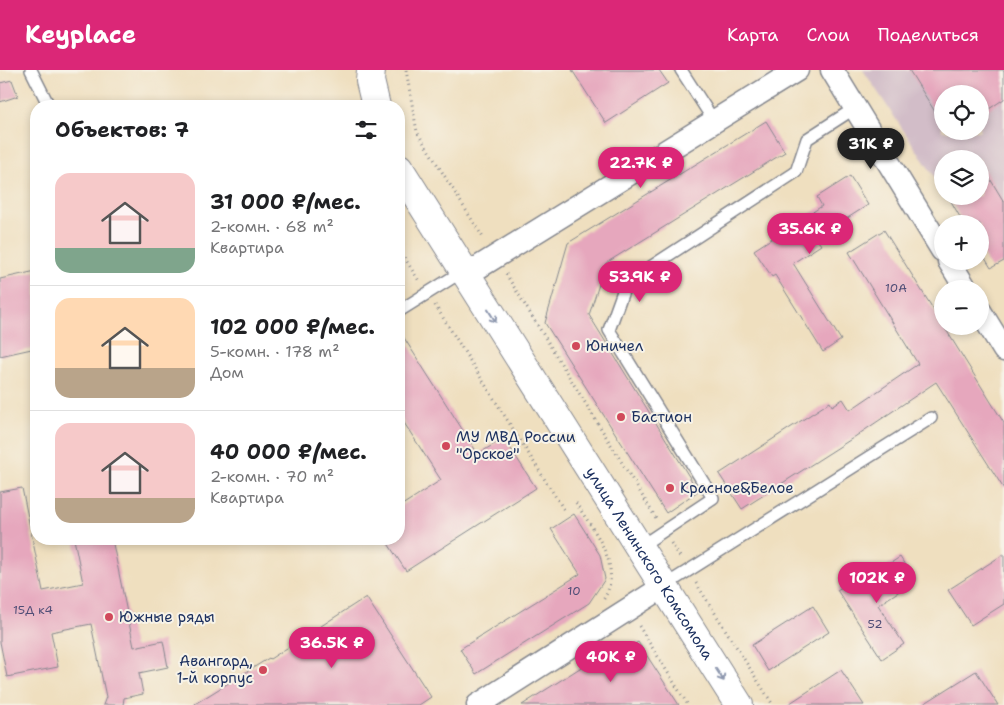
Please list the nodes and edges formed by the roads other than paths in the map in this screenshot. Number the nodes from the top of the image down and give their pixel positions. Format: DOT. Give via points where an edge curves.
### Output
graph roads {
  1 [pos="31,70"];
  2 [pos="372,70"];
  3 [pos="681,70"];
  4 [pos="796,70"];
  5 [pos="832,70"];
  6 [pos="46,100"];
  7 [pos="375,100"];
  8 [pos="855,108"];
  9 [pos="714,122"];
  10 [pos="405,178"];
  11 [pos="934,237"];
  12 [pos="465,273"];
  13 [pos="405,307"];
  14 [pos="989,326"];
  15 [pos="1004,350"];
  16 [pos="931,418"];
  17 [pos="638,548"];
  18 [pos="663,587"];
  19 [pos="478,705"];
  20 [pos="739,705"];
  1 -- 6 [label="lane"];
  2 -- 7 [label="street" via="370,81"];
  3 -- 9 [label="lane"];
  4 -- 9 [label="street"];
  5 -- 8 [label="street"];
  8 -- 11 [label="street"];
  8 -- 17 [label="lane" via="807,139 796,172 626,283 609,330 713,498"];
  9 -- 12 [label="street"];
  10 -- 12 [label="street, улица Ленинского Комсомола"];
  12 -- 13 [label="lane"];
  12 -- 17 [label="street, улица Ленинского Комсомола, one-way"];
  14 -- 15 [label="street"];
  16 -- 18 [label="lane"];
  17 -- 18 [label="street, улица Ленинского Комсомола"];
  18 -- 19 [label="street"];
  18 -- 20 [label="street, улица Ленинского Комсомола, one-way"];
}
